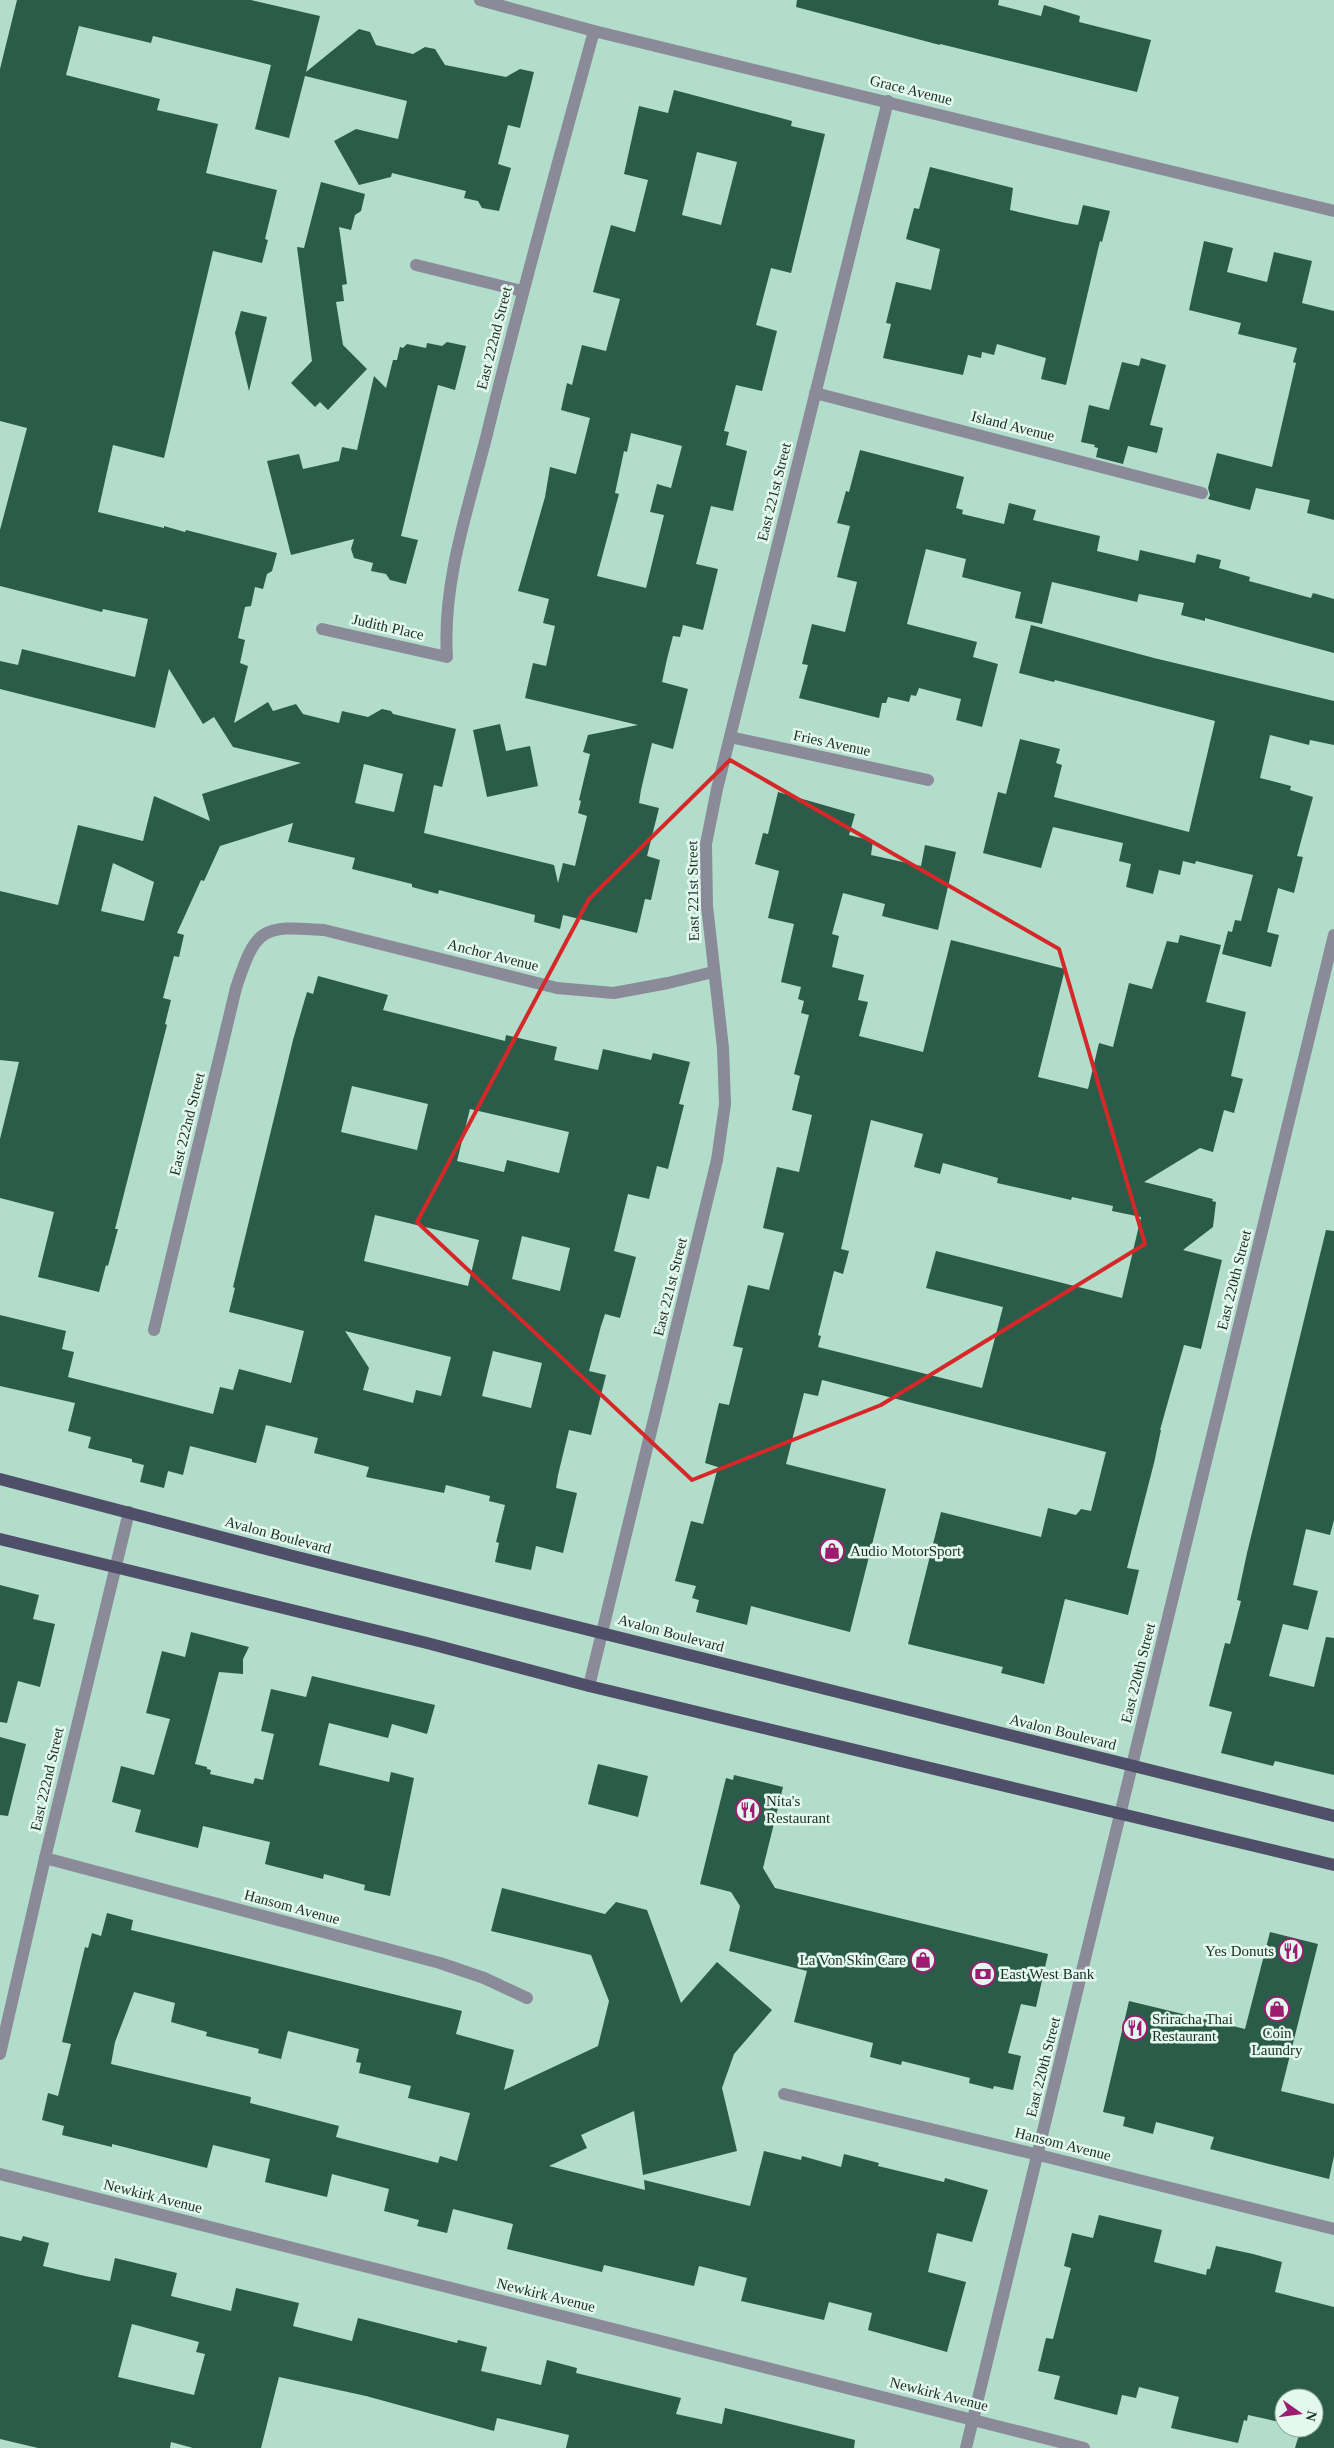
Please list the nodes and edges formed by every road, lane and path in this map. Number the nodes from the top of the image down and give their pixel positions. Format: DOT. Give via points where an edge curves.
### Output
graph roads {
  1 [pos="480,0"];
  2 [pos="594,31"];
  3 [pos="888,101"];
  4 [pos="1334,211"];
  5 [pos="416,265"];
  6 [pos="522,291"];
  7 [pos="815,393"];
  8 [pos="1202,493"];
  9 [pos="322,629"];
  10 [pos="447,657"];
  11 [pos="730,737"];
  12 [pos="928,780"];
  13 [pos="266,932"];
  14 [pos="1334,935"];
  15 [pos="713,972"];
  16 [pos="154,1330"];
  17 [pos="0,1479"];
  18 [pos="129,1512"];
  19 [pos="0,1539"];
  20 [pos="114,1568"];
  21 [pos="602,1632"];
  22 [pos="589,1686"];
  23 [pos="1132,1766"];
  24 [pos="1121,1812"];
  25 [pos="1334,1816"];
  26 [pos="44,1858"];
  27 [pos="1334,1866"];
  28 [pos="528,1998"];
  29 [pos="0,2054"];
  30 [pos="784,2094"];
  31 [pos="1039,2155"];
  32 [pos="0,2174"];
  33 [pos="1334,2229"];
  34 [pos="973,2419"];
  35 [pos="966,2448"];
  36 [pos="1084,2448"];
  1 -- 2 [label="street, Grace Avenue"];
  2 -- 3 [label="street, Grace Avenue"];
  2 -- 6 [label="street, East 222nd Street"];
  3 -- 4 [label="street, Grace Avenue"];
  3 -- 7 [label="street, East 221st Street"];
  5 -- 6 [label="street"];
  6 -- 10 [label="street, East 222nd Street" via="454,565 445,627"];
  7 -- 8 [label="street, Island Avenue"];
  7 -- 11 [label="street, East 221st Street"];
  9 -- 10 [label="street, Judith Place"];
  11 -- 12 [label="street, Fries Avenue"];
  11 -- 15 [label="street, East 221st Street" via="706,844"];
  13 -- 15 [label="street, Anchor Avenue" via="287,927 324,930 557,988 614,992"];
  13 -- 16 [label="street, East 222nd Street" via="248,953 236,988"];
  14 -- 23 [label="street, East 220th Street"];
  15 -- 21 [label="street, East 221st Street" via="723,1048 725,1104 717,1160"];
  17 -- 18 [label="main road, Avalon Boulevard"];
  18 -- 20 [label="street, East 222nd Street"];
  18 -- 21 [label="main road, Avalon Boulevard"];
  19 -- 20 [label="main road"];
  20 -- 22 [label="main road" via="428,1643"];
  20 -- 26 [label="street, East 222nd Street"];
  21 -- 22 [label="street, East 221st Street"];
  21 -- 23 [label="main road, Avalon Boulevard"];
  22 -- 24 [label="main road"];
  23 -- 24 [label="street, East 220th Street"];
  23 -- 25 [label="main road, Avalon Boulevard"];
  24 -- 27 [label="main road"];
  24 -- 31 [label="street, East 220th Street"];
  26 -- 28 [label="street, Hansom Avenue" via="440,1963"];
  26 -- 29 [label="street, East 222nd Street"];
  30 -- 31 [label="street, Hansom Avenue"];
  31 -- 33 [label="street, Hansom Avenue"];
  31 -- 34 [label="street, East 220th Street"];
  32 -- 34 [label="street, Newkirk Avenue"];
  34 -- 35 [label="street, East 220th Street"];
  34 -- 36 [label="street, Newkirk Avenue"];
}
